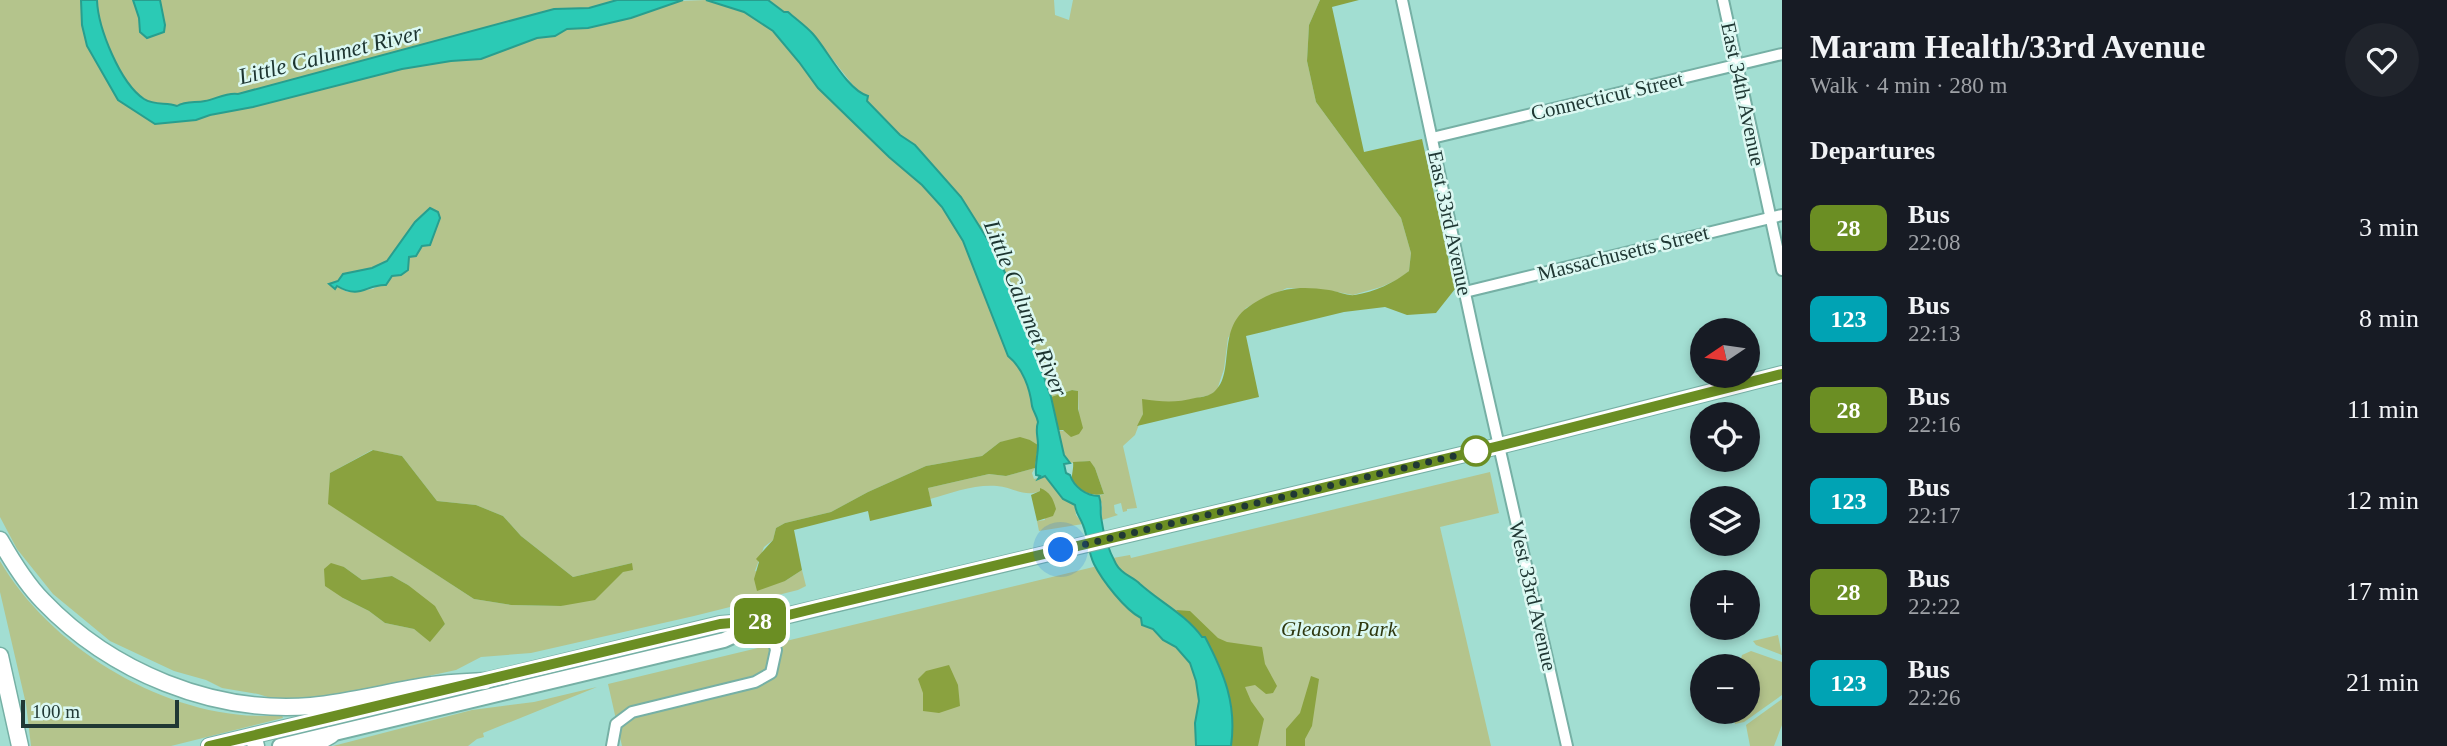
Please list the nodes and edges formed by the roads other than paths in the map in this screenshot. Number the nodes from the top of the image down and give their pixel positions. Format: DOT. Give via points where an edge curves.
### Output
graph roads {
  1 [pos="1402,0"];
  2 [pos="1723,0"];
  3 [pos="1782,54"];
  4 [pos="1737,65"];
  5 [pos="1432,138"];
  6 [pos="1776,216"];
  7 [pos="1782,271"];
  8 [pos="1465,292"];
  9 [pos="1782,374"];
  10 [pos="1499,446"];
  11 [pos="0,540"];
  12 [pos="768,620"];
  13 [pos="0,656"];
  14 [pos="485,681"];
  15 [pos="331,736"];
  16 [pos="255,741"];
  17 [pos="20,746"];
  18 [pos="209,746"];
  19 [pos="281,746"];
  20 [pos="312,746"];
  21 [pos="612,746"];
  22 [pos="1567,746"];
  1 -- 5 [label="street, East 33rd Avenue"];
  2 -- 4 [label="street, East 34th Avenue"];
  3 -- 4 [label="street, Connecticut Street"];
  4 -- 5 [label="street, Connecticut Street"];
  4 -- 6 [label="street, East 34th Avenue"];
  5 -- 8 [label="street, East 33rd Avenue"];
  6 -- 7 [label="street, East 34th Avenue"];
  6 -- 8 [label="street, Massachusetts Street"];
  8 -- 10 [label="street, East 33rd Avenue"];
  9 -- 10 [label="main road"];
  10 -- 12 [label="main road"];
  10 -- 22 [label="street, West 33rd Avenue"];
  11 -- 14 [label="highway" via="41,600 79,635 127,666 181,690 225,701 284,707"];
  12 -- 14 [label="main road" via="720,624"];
  12 -- 15 [label="main road" via="724,640"];
  12 -- 21 [label="street" via="776,650 771,673 755,682 632,712 616,724"];
  13 -- 17 [label="highway"];
  14 -- 16 [label="main road"];
  15 -- 19 [label="main road"];
  15 -- 20 [label="highway"];
  16 -- 18 [label="main road"];
}
